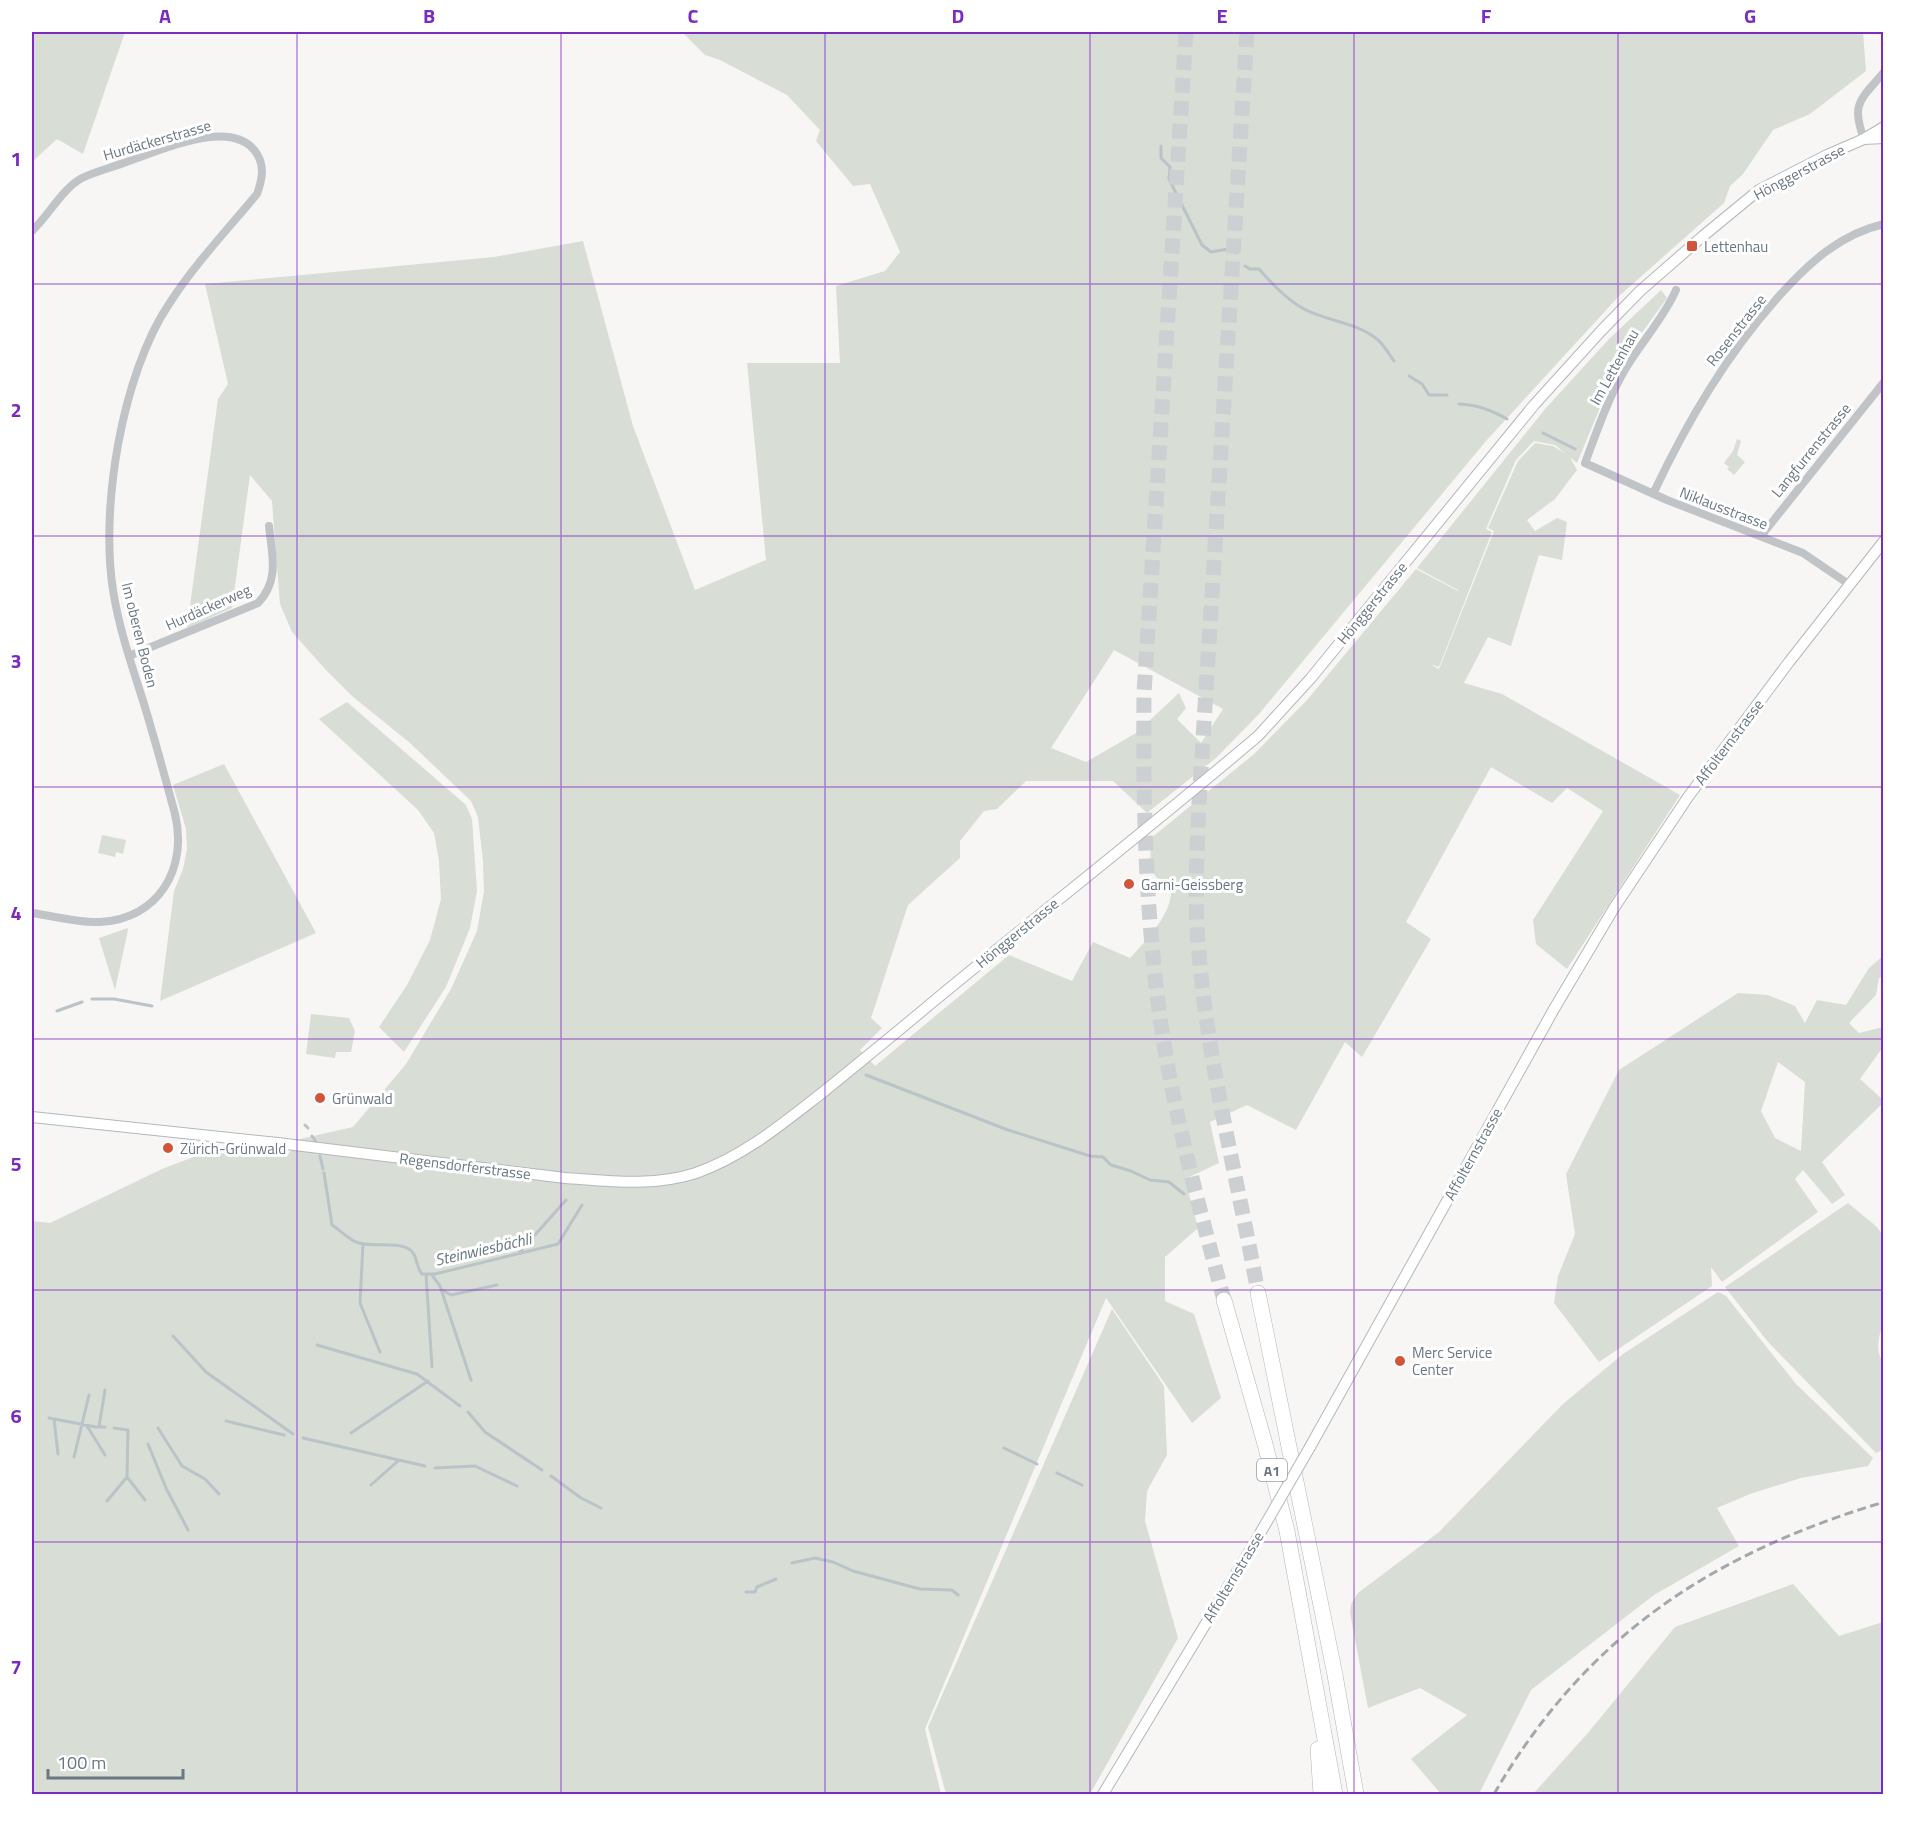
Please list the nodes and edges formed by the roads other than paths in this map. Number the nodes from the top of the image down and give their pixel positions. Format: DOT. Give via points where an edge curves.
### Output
graph roads {
  1 [pos="1884,72"];
  2 [pos="1884,127"];
  3 [pos="1884,138"];
  4 [pos="1864,140"];
  5 [pos="1884,224"];
  6 [pos="32,231"];
  7 [pos="203,256"];
  8 [pos="1676,290"];
  9 [pos="1884,382"];
  10 [pos="1585,463"];
  11 [pos="1653,494"];
  12 [pos="269,526"];
  13 [pos="1761,536"];
  14 [pos="1883,542"];
  15 [pos="1850,585"];
  16 [pos="129,656"];
  17 [pos="32,913"];
  18 [pos="863,1059"];
  19 [pos="32,1116"];
  20 [pos="1258,1293"];
  21 [pos="1224,1300"];
  22 [pos="1308,1642"];
  23 [pos="1348,1743"];
  24 [pos="1104,1794"];
  25 [pos="1321,1794"];
  26 [pos="1335,1794"];
  27 [pos="1356,1794"];
  28 [pos="1366,1794"];
  1 -- 4 [label="street, Hönggerstrasse" via="1859,102"];
  2 -- 4 [label="main road, Hönggerstrasse"];
  3 -- 4 [label="main road, Hönggerstrasse"];
  4 -- 18 [label="main road, Hönggerstrasse" via="1760,190 1640,291 1534,405 1311,678 1258,736"];
  5 -- 11 [label="street, Rosenstrasse" via="1843,240 1818,257 1748,332 1698,405"];
  6 -- 7 [label="street, Hurdäckerstrasse" via="81,178 153,153 224,135 254,149 260,159 261,182 257,194"];
  7 -- 16 [label="street, Im oberen Boden" via="153,331 131,388 121,430 109,550 113,590"];
  8 -- 10 [label="street, Im Lettenhau" via="1625,370"];
  9 -- 13 [label="street, Langfurrenstrasse"];
  10 -- 11 [label="street, Niklausstrasse"];
  11 -- 13 [label="street, Niklausstrasse"];
  12 -- 16 [label="street, Hurdäckerweg" via="271,584 258,603"];
  13 -- 15 [label="street, Niklausstrasse" via="1803,553"];
  14 -- 15 [label="main road, Affolternstrasse"];
  15 -- 24 [label="main road, Affolternstrasse, bridge" via="1695,788 1614,908 1310,1447"];
  16 -- 17 [label="street, Im oberen Boden" via="179,831 174,870 155,900 126,918 93,922"];
  18 -- 19 [label="main road, Regensdorferstrasse" via="737,1155 695,1173 637,1182 565,1178"];
  20 -- 23 [label="highway, A1"];
  21 -- 22 [label="highway, A1" via="1287,1531"];
  22 -- 25 [label="highway"];
  22 -- 26 [label="highway, A1"];
  23 -- 27 [label="highway, A1"];
  23 -- 28 [label="highway"];
}
